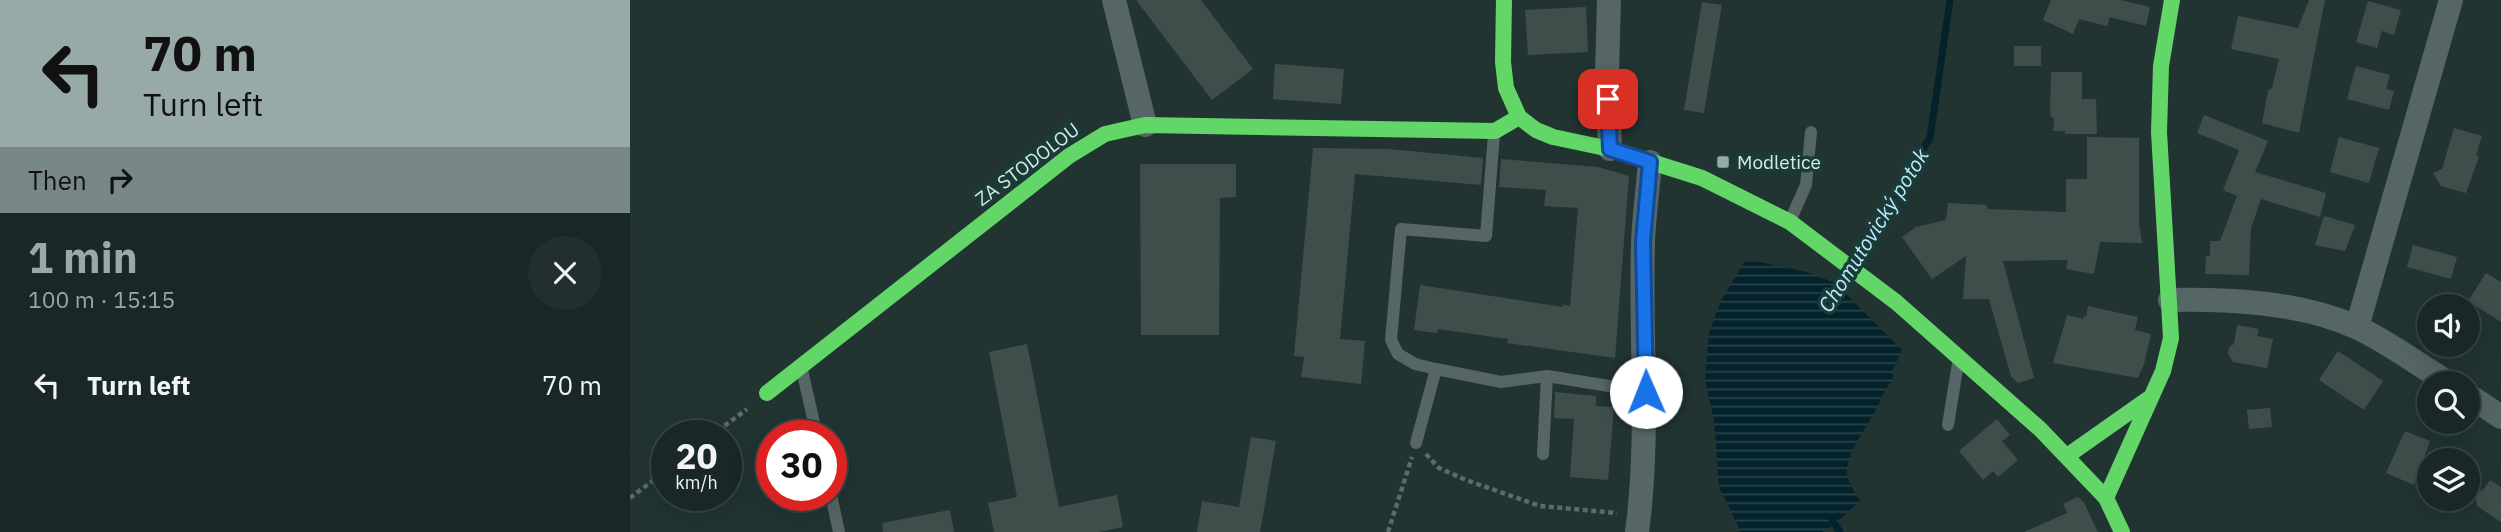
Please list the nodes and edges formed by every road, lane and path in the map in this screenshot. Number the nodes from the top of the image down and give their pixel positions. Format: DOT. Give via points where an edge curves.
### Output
graph roads {
  1 [pos="1114,0"];
  2 [pos="1504,0"];
  3 [pos="1609,0"];
  4 [pos="2172,0"];
  5 [pos="2451,0"];
  6 [pos="1519,117"];
  7 [pos="1145,125"];
  8 [pos="1495,131"];
  9 [pos="1811,132"];
  10 [pos="1610,149"];
  11 [pos="1650,162"];
  12 [pos="1790,222"];
  13 [pos="2170,300"];
  14 [pos="2357,327"];
  15 [pos="1959,357"];
  16 [pos="802,366"];
  17 [pos="1437,369"];
  18 [pos="2429,371"];
  19 [pos="1547,376"];
  20 [pos="1646,392"];
  21 [pos="767,393"];
  22 [pos="2149,398"];
  23 [pos="2480,403"];
  24 [pos="2501,417"];
  25 [pos="732,420"];
  26 [pos="814,420"];
  27 [pos="1948,425"];
  28 [pos="1416,443"];
  29 [pos="1543,454"];
  30 [pos="2067,456"];
  31 [pos="651,482"];
  32 [pos="630,498"];
  33 [pos="2106,498"];
  34 [pos="834,511"];
  35 [pos="1638,524"];
  36 [pos="839,532"];
  37 [pos="1388,532"];
  38 [pos="2122,532"];
  1 -- 7 [label="street"];
  2 -- 6 [label="street" via="1506,88"];
  3 -- 10 [label="street"];
  4 -- 13 [label="street" via="2161,66 2159,132"];
  5 -- 14 [label="street"];
  6 -- 8 [label="street"];
  6 -- 10 [label="street" via="1553,137"];
  7 -- 8 [label="street, ZA STODOLOU"];
  7 -- 16 [label="street, ZA STODOLOU" via="1117,128 1069,156"];
  8 -- 17 [label="lane" via="1486,236 1401,229 1391,340 1398,354"];
  9 -- 12 [label="lane" via="1806,184"];
  10 -- 11 [label="street"];
  11 -- 12 [label="street" via="1702,178"];
  11 -- 20 [label="street" via="1643,242"];
  12 -- 15 [label="street"];
  13 -- 14 [label="street" via="2223,299 2283,307"];
  13 -- 22 [label="street" via="2171,338 2163,371"];
  14 -- 18 [label="street"];
  15 -- 27 [label="lane"];
  15 -- 30 [label="street"];
  16 -- 21 [label="street, ZA STODOLOU"];
  16 -- 26 [label="lane"];
  17 -- 19 [label="lane" via="1501,382"];
  17 -- 28 [label="lane"];
  19 -- 20 [label="lane"];
  19 -- 29 [label="lane"];
  20 -- 35 [label="street"];
  21 -- 25 [label="path"];
  22 -- 30 [label="street"];
  22 -- 33 [label="street"];
  23 -- 24 [label="street"];
  28 -- 35 [label="path" via="1439,468 1466,480 1540,506"];
  28 -- 37 [label="path"];
  30 -- 33 [label="street"];
  31 -- 32 [label="path"];
  33 -- 38 [label="street"];
  34 -- 36 [label="lane"];
}
